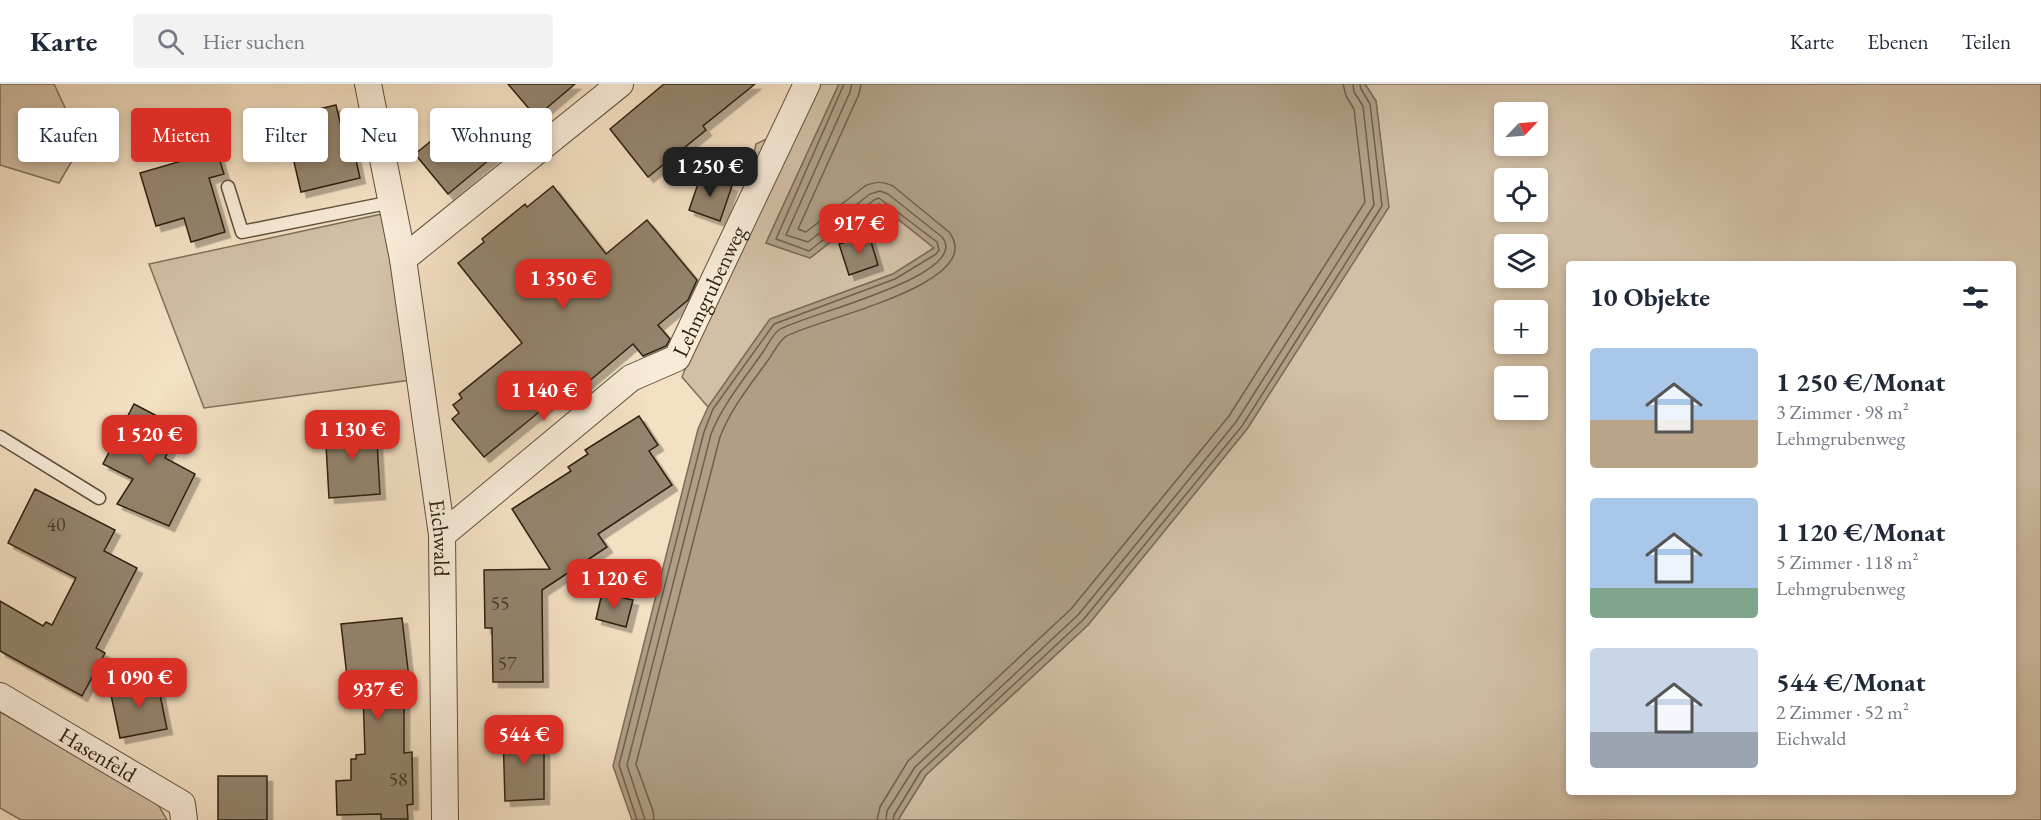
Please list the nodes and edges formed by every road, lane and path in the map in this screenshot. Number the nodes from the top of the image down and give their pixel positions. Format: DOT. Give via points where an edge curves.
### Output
graph roads {
  1 [pos="368,84"];
  2 [pos="620,84"];
  3 [pos="807,84"];
  4 [pos="228,187"];
  5 [pos="392,202"];
  6 [pos="403,259"];
  7 [pos="0,437"];
  8 [pos="99,498"];
  9 [pos="442,535"];
  10 [pos="0,696"];
  11 [pos="184,820"];
  12 [pos="445,820"];
  1 -- 5 [label="street, Eichwald"];
  2 -- 6 [label="street"];
  3 -- 9 [label="street, Lehmgrubenweg" via="677,358 631,378"];
  4 -- 5 [label="lane" via="242,232"];
  5 -- 6 [label="street, Eichwald"];
  6 -- 9 [label="street, Eichwald"];
  7 -- 8 [label="lane"];
  9 -- 12 [label="street, Eichwald"];
  10 -- 11 [label="street, Hasenfeld" via="182,804"];
}
